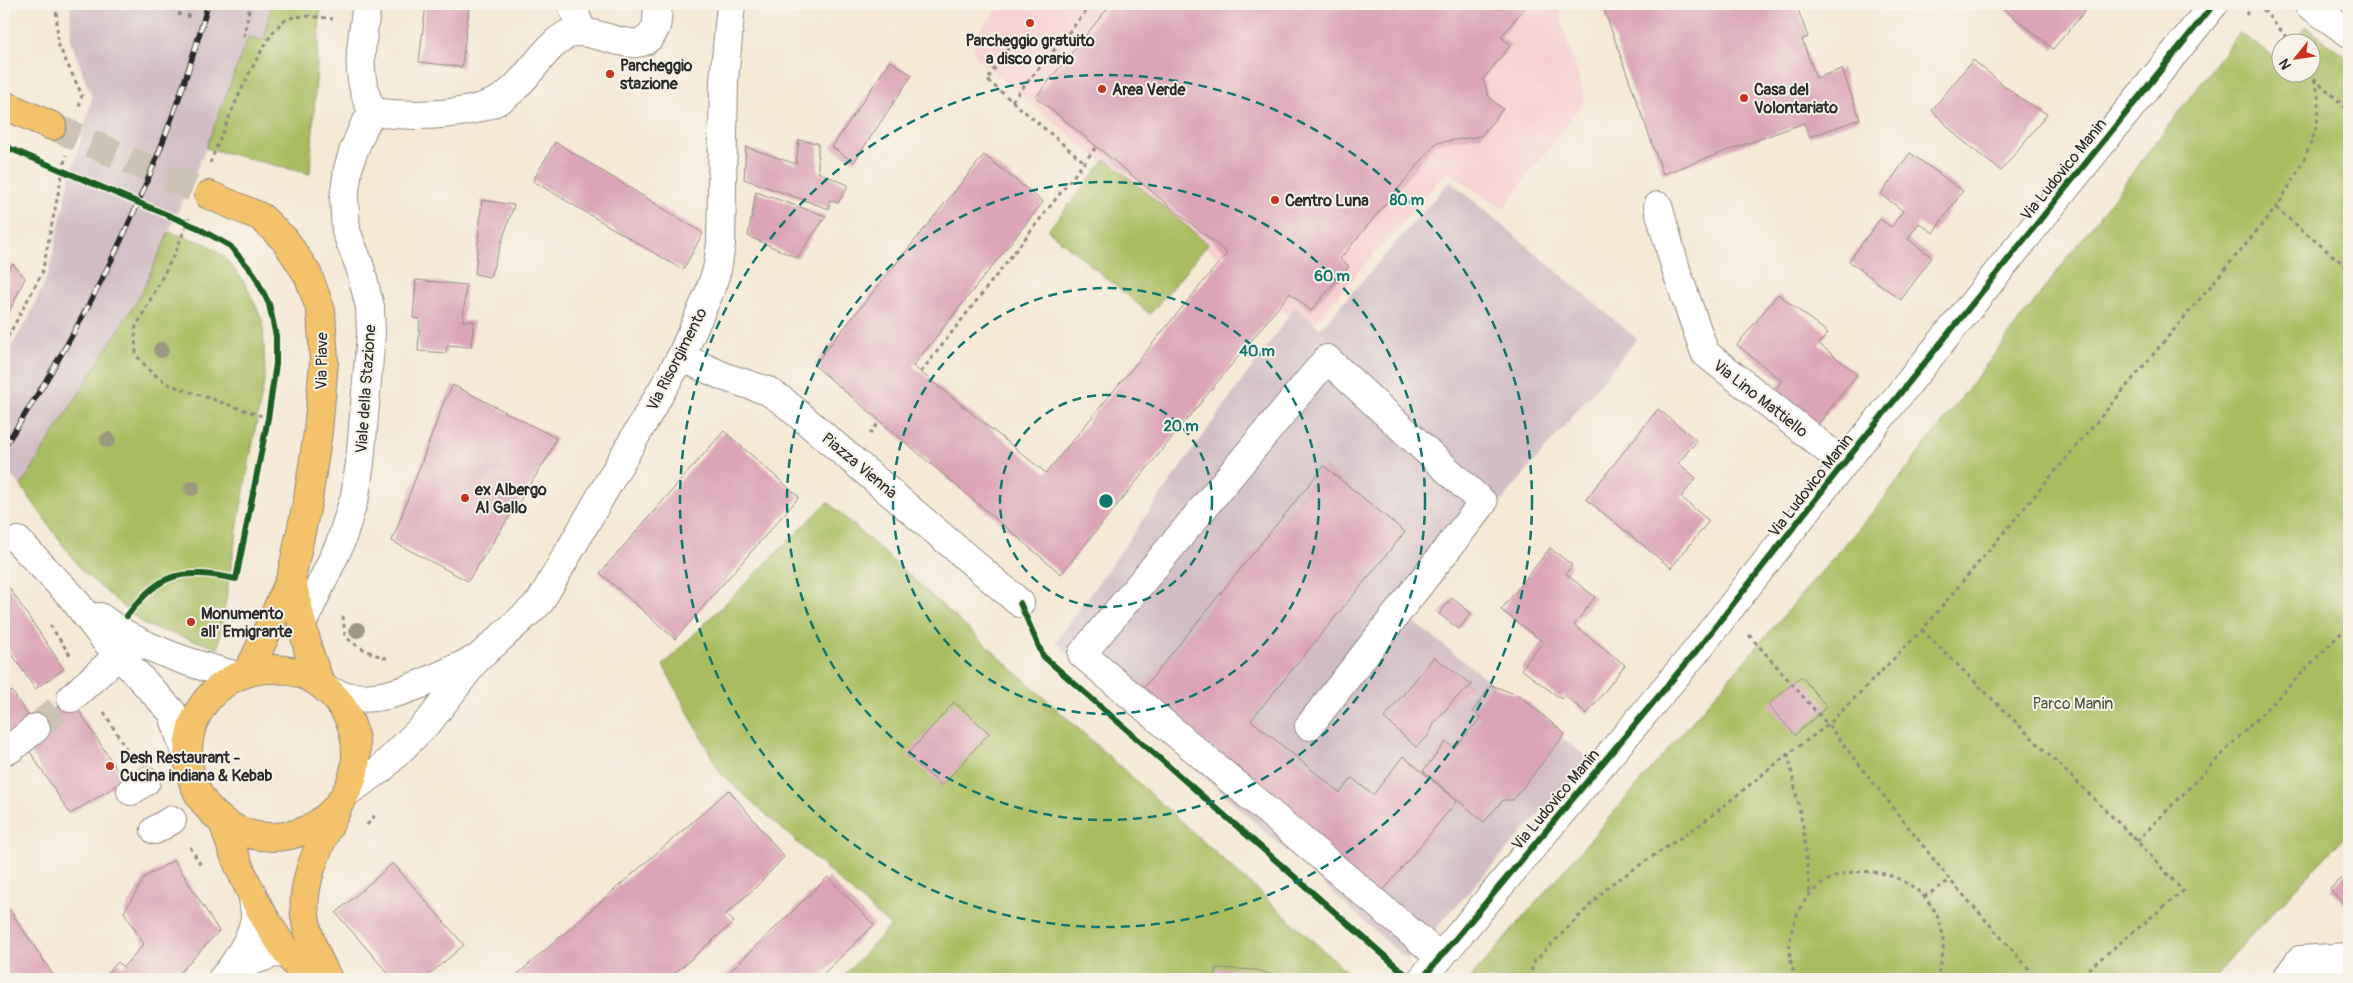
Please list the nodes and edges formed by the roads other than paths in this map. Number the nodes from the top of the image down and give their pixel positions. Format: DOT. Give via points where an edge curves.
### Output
graph roads {
  1 [pos="572,4"];
  2 [pos="658,4"];
  3 [pos="731,4"];
  4 [pos="2214,4"];
  5 [pos="2308,4"];
  6 [pos="366,13"];
  7 [pos="581,30"];
  8 [pos="2349,33"];
  9 [pos="4,105"];
  10 [pos="374,112"];
  11 [pos="52,126"];
  12 [pos="209,195"];
  13 [pos="1658,206"];
  14 [pos="681,357"];
  15 [pos="1844,463"];
  16 [pos="18,541"];
  17 [pos="290,578"];
  18 [pos="1020,603"];
  19 [pos="302,624"];
  20 [pos="125,647"];
  21 [pos="476,660"];
  22 [pos="241,674"];
  23 [pos="324,687"];
  24 [pos="71,698"];
  25 [pos="1308,726"];
  26 [pos="36,728"];
  27 [pos="10,749"];
  28 [pos="189,764"];
  29 [pos="344,797"];
  30 [pos="223,822"];
  31 [pos="252,893"];
  32 [pos="288,954"];
  33 [pos="1440,957"];
  34 [pos="2349,957"];
  35 [pos="227,974"];
  36 [pos="307,979"];
  37 [pos="328,979"];
  38 [pos="1422,979"];
  39 [pos="2286,979"];
  1 -- 7 [label="street"];
  2 -- 7 [label="street" via="657,26 650,37 636,43 625,44"];
  3 -- 14 [label="street, Via Risorgimento" via="724,80 721,244 709,293"];
  4 -- 15 [label="street, Via Ludovico Manin"];
  5 -- 8 [label="street"];
  6 -- 10 [label="street" via="359,62 365,94"];
  7 -- 10 [label="street" via="557,42 510,94 492,105 451,112 393,115"];
  9 -- 11 [label="main road"];
  10 -- 19 [label="street, Viale della Stazione" via="353,152 344,198 346,231 360,267 370,307 371,334 360,463 355,496 340,544"];
  12 -- 17 [label="main road, Via Piave" via="260,217 285,240 308,275 321,311 324,362 318,432 308,499"];
  13 -- 15 [label="street, Via Lino Mattiello" via="1704,352"];
  14 -- 18 [label="street, Piazza Vienna" via="725,377 768,391 783,401"];
  14 -- 21 [label="street, Via Risorgimento" via="540,602"];
  15 -- 33 [label="street, Via Ludovico Manin" via="1693,656"];
  16 -- 20 [label="street"];
  17 -- 19 [label="main road, Via Piave"];
  17 -- 22 [label="main road, Via Piave" via="260,649"];
  19 -- 23 [label="main road" via="309,653"];
  20 -- 22 [label="street"];
  20 -- 24 [label="street"];
  20 -- 28 [label="street" via="172,712"];
  21 -- 23 [label="street" via="411,687 366,699 351,698"];
  21 -- 29 [label="street" via="431,719 380,769"];
  22 -- 23 [label="main road" via="288,670 304,674"];
  22 -- 28 [label="main road" via="214,690 200,709 190,734"];
  23 -- 29 [label="main road" via="344,712 355,746 353,774"];
  25 -- 33 [label="street" via="1483,503 1327,359 1082,654"];
  26 -- 27 [label="street"];
  28 -- 30 [label="main road" via="200,798"];
  29 -- 30 [label="main road" via="321,821 288,837 260,838"];
  29 -- 37 [label="main road" via="308,878 304,906 308,934"];
  30 -- 31 [label="main road"];
  31 -- 32 [label="main road"];
  31 -- 35 [label="street" via="255,916 252,928"];
  32 -- 35 [label="street" via="274,953 250,960"];
  32 -- 36 [label="main road"];
  33 -- 38 [label="street, Via Ludovico Manin"];
  34 -- 39 [label="street" via="2300,960"];
}
